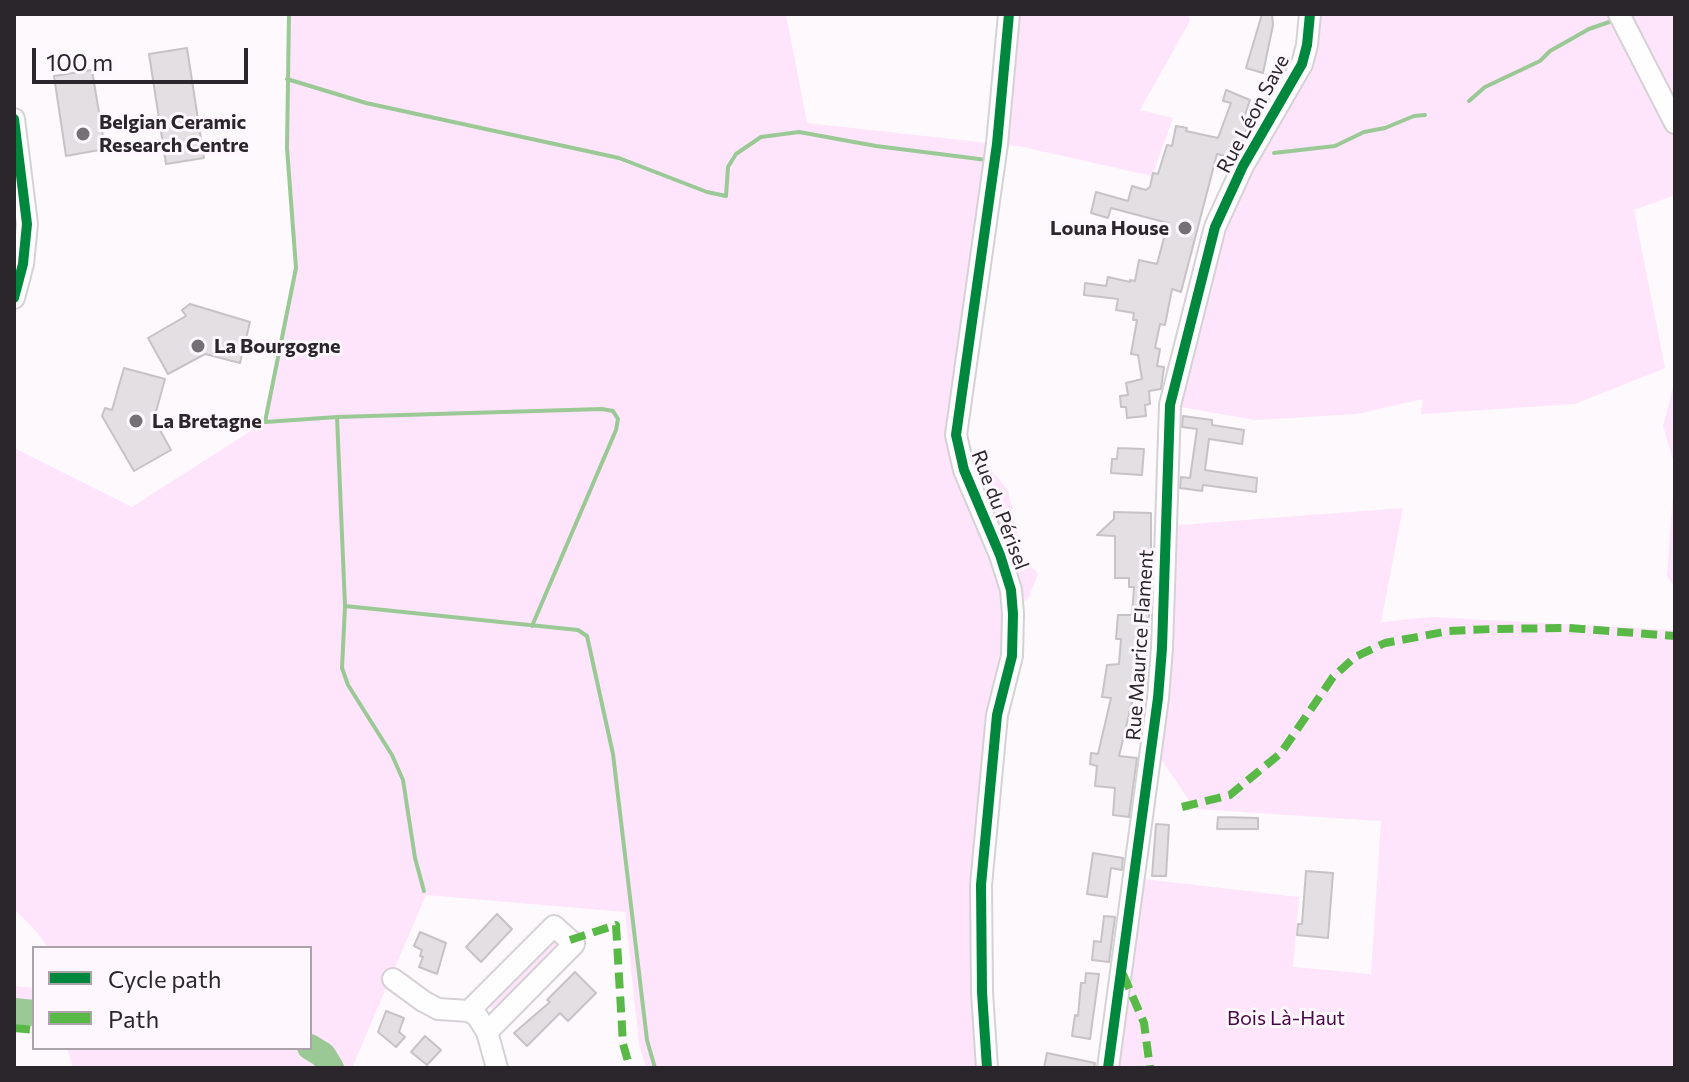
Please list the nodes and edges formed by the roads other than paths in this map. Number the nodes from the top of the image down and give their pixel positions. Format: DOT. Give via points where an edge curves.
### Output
graph roads {
  1 [pos="1009,14"];
  2 [pos="1310,14"];
  3 [pos="1619,14"];
  4 [pos="14,119"];
  5 [pos="1675,123"];
  6 [pos="1215,227"];
  7 [pos="14,298"];
  8 [pos="393,979"];
  9 [pos="469,1011"];
  10 [pos="487,1032"];
  11 [pos="497,1068"];
  12 [pos="987,1068"];
  13 [pos="1108,1068"];
  1 -- 12 [label="street, Rue du Périsel" via="999,134 956,435 964,470 1000,555 1013,614 1012,656 997,715 981,885"];
  2 -- 6 [label="street, Rue Léon Save" via="1302,64 1243,166"];
  3 -- 5 [label="street"];
  4 -- 7 [label="street" via="27,224"];
  6 -- 13 [label="street, Rue Maurice Flament" via="1170,405 1158,698"];
  8 -- 9 [label="street" via="438,1009"];
  9 -- 10 [label="street"];
  9 -- 10 [label="street" via="554,926 574,944"];
  10 -- 11 [label="street"];
}
